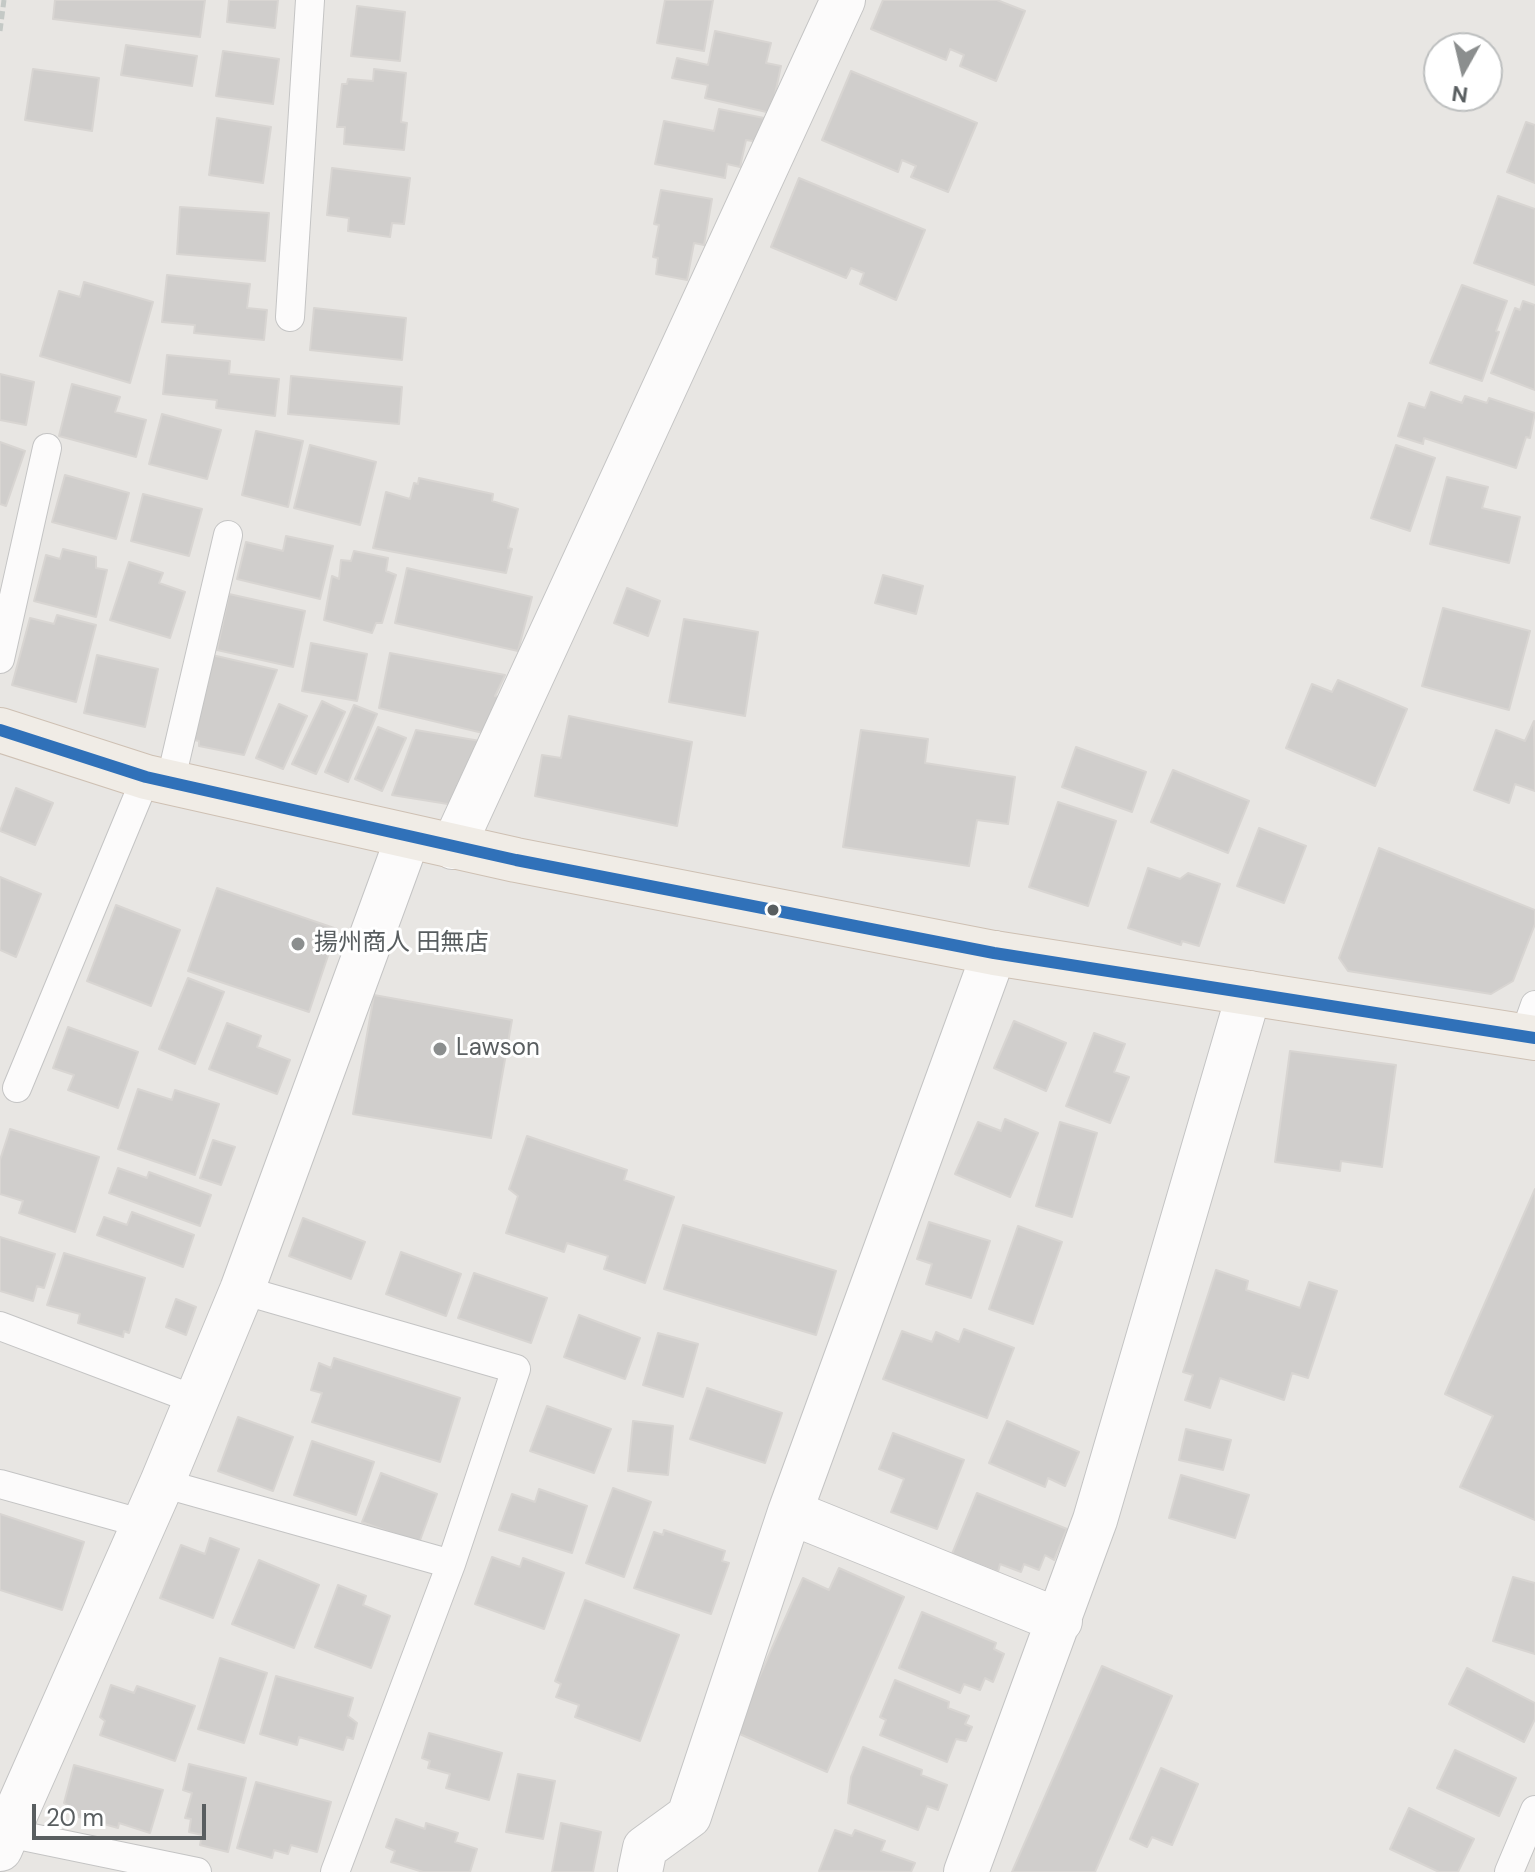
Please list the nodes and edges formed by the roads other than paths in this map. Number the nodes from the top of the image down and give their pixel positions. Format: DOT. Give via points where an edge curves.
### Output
graph roads {
  1 [pos="310,0"];
  2 [pos="843,0"];
  3 [pos="290,317"];
  4 [pos="47,448"];
  5 [pos="228,535"];
  6 [pos="0,659"];
  7 [pos="0,730"];
  8 [pos="158,780"];
  9 [pos="408,837"];
  10 [pos="453,847"];
  11 [pos="994,953"];
  12 [pos="1249,993"];
  13 [pos="1531,1027"];
  14 [pos="17,1088"];
  15 [pos="242,1290"];
  16 [pos="0,1326"];
  17 [pos="196,1400"];
  18 [pos="162,1483"];
  19 [pos="0,1484"];
  20 [pos="790,1512"];
  21 [pos="144,1524"];
  22 [pos="451,1564"];
  23 [pos="1060,1621"];
  24 [pos="1535,1810"];
  25 [pos="4,1841"];
  26 [pos="197,1872"];
  27 [pos="335,1872"];
  28 [pos="640,1872"];
  29 [pos="966,1872"];
  30 [pos="1509,1872"];
  1 -- 3 [label="lane"];
  2 -- 10 [label="street"];
  4 -- 6 [label="lane"];
  5 -- 8 [label="lane"];
  7 -- 8 [label="main road"];
  8 -- 9 [label="main road"];
  8 -- 14 [label="lane"];
  9 -- 10 [label="main road"];
  9 -- 15 [label="street"];
  10 -- 11 [label="main road"];
  11 -- 12 [label="main road"];
  11 -- 20 [label="street"];
  12 -- 13 [label="main road"];
  12 -- 23 [label="street" via="1095,1520"];
  15 -- 17 [label="street"];
  15 -- 22 [label="lane" via="516,1369"];
  16 -- 17 [label="lane"];
  17 -- 18 [label="street"];
  18 -- 21 [label="street"];
  18 -- 22 [label="lane"];
  19 -- 21 [label="lane"];
  20 -- 23 [label="street"];
  20 -- 28 [label="street" via="689,1816 645,1848"];
  21 -- 25 [label="street"];
  22 -- 27 [label="lane"];
  23 -- 29 [label="street"];
  24 -- 30 [label="lane"];
  25 -- 26 [label="lane"];
}
